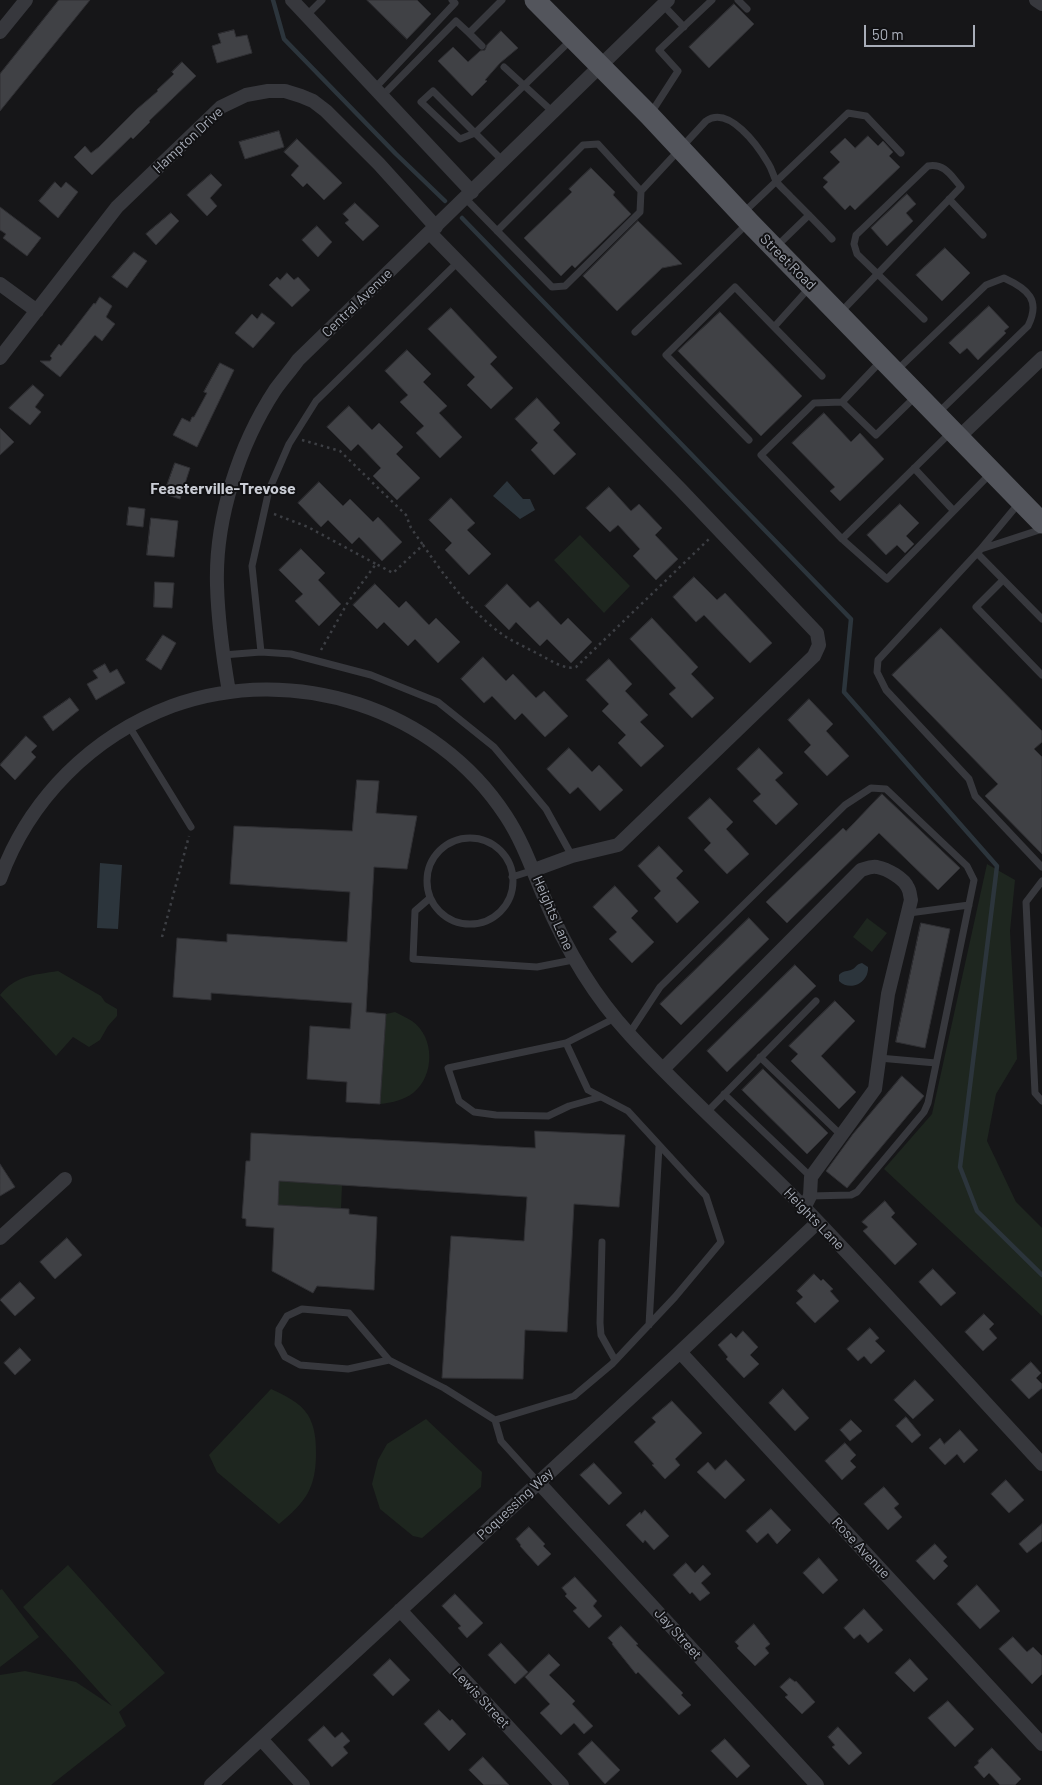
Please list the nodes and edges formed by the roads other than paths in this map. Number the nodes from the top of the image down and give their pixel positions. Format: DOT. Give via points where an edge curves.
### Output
graph roads {
  1 [pos="26,0"];
  2 [pos="292,0"];
  3 [pos="322,0"];
  4 [pos="502,0"];
  5 [pos="535,0"];
  6 [pos="712,0"];
  7 [pos="738,0"];
  8 [pos="1036,0"];
  9 [pos="455,1"];
  10 [pos="665,2"];
  11 [pos="1042,4"];
  12 [pos="747,9"];
  13 [pos="306,16"];
  14 [pos="684,27"];
  15 [pos="0,32"];
  16 [pos="468,33"];
  17 [pos="572,39"];
  18 [pos="482,46"];
  19 [pos="599,66"];
  20 [pos="504,67"];
  21 [pos="524,86"];
  22 [pos="379,92"];
  23 [pos="553,112"];
  24 [pos="649,115"];
  25 [pos="475,133"];
  26 [pos="680,150"];
  27 [pos="901,153"];
  28 [pos="503,161"];
  29 [pos="776,181"];
  30 [pos="641,191"];
  31 [pos="468,195"];
  32 [pos="950,199"];
  33 [pos="809,215"];
  34 [pos="746,218"];
  35 [pos="433,230"];
  36 [pos="497,230"];
  37 [pos="983,235"];
  38 [pos="832,239"];
  39 [pos="775,248"];
  40 [pos="458,262"];
  41 [pos="878,274"];
  42 [pos="0,284"];
  43 [pos="812,285"];
  44 [pos="37,310"];
  45 [pos="839,314"];
  46 [pos="924,319"];
  47 [pos="774,327"];
  48 [pos="635,332"];
  49 [pos="0,358"];
  50 [pos="1042,358"];
  51 [pos="889,365"];
  52 [pos="822,376"];
  53 [pos="917,394"];
  54 [pos="842,402"];
  55 [pos="937,414"];
  56 [pos="956,434"];
  57 [pos="749,440"];
  58 [pos="914,468"];
  59 [pos="992,472"];
  60 [pos="1021,501"];
  61 [pos="953,510"];
  62 [pos="1042,523"];
  63 [pos="1042,528"];
  64 [pos="842,539"];
  65 [pos="979,551"];
  66 [pos="1003,580"];
  67 [pos="1042,619"];
  68 [pos="261,652"];
  69 [pos="223,655"];
  70 [pos="1042,674"];
  71 [pos="228,692"];
  72 [pos="129,726"];
  73 [pos="191,827"];
  74 [pos="572,856"];
  75 [pos="1042,867"];
  76 [pos="534,870"];
  77 [pos="512,877"];
  78 [pos="0,879"];
  79 [pos="1042,881"];
  80 [pos="430,898"];
  81 [pos="970,905"];
  82 [pos="909,913"];
  83 [pos="573,960"];
  84 [pos="816,1001"];
  85 [pos="615,1018"];
  86 [pos="629,1034"];
  87 [pos="566,1043"];
  88 [pos="760,1057"];
  89 [pos="879,1058"];
  90 [pos="936,1064"];
  91 [pos="663,1069"];
  92 [pos="724,1094"];
  93 [pos="602,1098"];
  94 [pos="1042,1101"];
  95 [pos="707,1112"];
  96 [pos="841,1136"];
  97 [pos="659,1146"];
  98 [pos="811,1177"];
  99 [pos="66,1179"];
  100 [pos="807,1202"];
  101 [pos="818,1222"];
  102 [pos="0,1238"];
  103 [pos="602,1242"];
  104 [pos="649,1325"];
  105 [pos="680,1352"];
  106 [pos="389,1360"];
  107 [pos="615,1360"];
  108 [pos="495,1420"];
  109 [pos="1042,1464"];
  110 [pos="539,1483"];
  111 [pos="400,1610"];
  112 [pos="261,1739"];
  113 [pos="1042,1744"];
  114 [pos="211,1785"];
  115 [pos="303,1785"];
  116 [pos="562,1785"];
  117 [pos="817,1785"];
  1 -- 15 [label="street"];
  2 -- 13 [label="street"];
  3 -- 13 [label="lane"];
  4 -- 16 [label="lane"];
  5 -- 17 [label="main road, Street Road"];
  6 -- 14 [label="lane"];
  7 -- 12 [label="lane"];
  8 -- 11 [label="street"];
  9 -- 22 [label="lane"];
  10 -- 14 [label="lane"];
  10 -- 19 [label="street, Central Avenue"];
  13 -- 22 [label="street"];
  14 -- 24 [label="lane" via="659,50 678,71"];
  16 -- 18 [label="lane"];
  16 -- 22 [label="lane" via="456,21"];
  17 -- 19 [label="main road, Street Road"];
  17 -- 21 [label="lane"];
  19 -- 23 [label="street, Central Avenue"];
  19 -- 24 [label="main road, Street Road"];
  20 -- 21 [label="lane"];
  21 -- 23 [label="lane"];
  21 -- 25 [label="lane"];
  22 -- 31 [label="street"];
  23 -- 28 [label="street, Central Avenue"];
  24 -- 26 [label="main road, Street Road"];
  25 -- 25 [label="lane" via="434,91 421,102 460,139"];
  25 -- 28 [label="lane"];
  26 -- 29 [label="lane" via="712,116 726,118 761,152"];
  26 -- 30 [label="lane"];
  26 -- 34 [label="main road, Street Road"];
  27 -- 29 [label="lane" via="866,116 848,113"];
  28 -- 31 [label="street, Central Avenue"];
  29 -- 33 [label="lane"];
  29 -- 34 [label="lane"];
  30 -- 36 [label="lane" via="598,144 583,145"];
  30 -- 36 [label="lane" via="640,212 565,286 552,288"];
  31 -- 35 [label="street, Central Avenue"];
  31 -- 36 [label="lane"];
  32 -- 37 [label="lane"];
  32 -- 41 [label="lane"];
  32 -- 41 [label="lane" via="962,187 944,168 928,166 856,235 857,254"];
  33 -- 38 [label="lane"];
  33 -- 39 [label="lane"];
  34 -- 39 [label="main road, Street Road"];
  34 -- 48 [label="lane"];
  35 -- 40 [label="street, Hampton Drive"];
  35 -- 44 [label="street, Hampton Drive" via="380,164 326,110 285,91 246,95 221,108 117,207"];
  35 -- 69 [label="street, Central Avenue" via="298,360 275,391 249,438 233,479 220,540 217,585"];
  39 -- 43 [label="main road, Street Road"];
  40 -- 68 [label="lane" via="316,400 293,438 269,490 252,566"];
  40 -- 74 [label="street, Hampton Drive" via="817,632 819,645 814,656 618,845"];
  41 -- 45 [label="lane"];
  41 -- 46 [label="lane"];
  42 -- 44 [label="street"];
  43 -- 45 [label="main road, Street Road"];
  43 -- 47 [label="lane"];
  44 -- 49 [label="street, Hampton Drive"];
  45 -- 51 [label="main road, Street Road"];
  47 -- 52 [label="lane"];
  47 -- 57 [label="lane" via="735,287 666,355"];
  50 -- 56 [label="street"];
  51 -- 53 [label="main road, Street Road"];
  51 -- 54 [label="lane"];
  51 -- 55 [label="lane" via="986,285 1004,278 1018,284 1032,299 1034,313 1028,326"];
  53 -- 54 [label="lane" via="876,434"];
  53 -- 55 [label="main road, Street Road"];
  54 -- 64 [label="lane" via="814,402 761,455"];
  55 -- 56 [label="main road, Street Road"];
  56 -- 58 [label="lane"];
  56 -- 59 [label="main road, Street Road"];
  58 -- 61 [label="lane"];
  58 -- 64 [label="lane"];
  59 -- 60 [label="main road, Street Road"];
  59 -- 61 [label="lane"];
  60 -- 62 [label="main road, Street Road"];
  60 -- 65 [label="lane"];
  61 -- 64 [label="lane" via="887,579"];
  63 -- 65 [label="lane"];
  65 -- 66 [label="lane"];
  65 -- 75 [label="lane" via="878,660 877,672 886,690 969,780 975,796"];
  66 -- 67 [label="lane"];
  66 -- 70 [label="lane" via="976,607"];
  68 -- 69 [label="lane"];
  68 -- 74 [label="lane" via="290,654 371,675 438,702 494,747 546,809"];
  69 -- 71 [label="street, Central Avenue"];
  71 -- 72 [label="street, Heights Lane" via="180,703"];
  71 -- 76 [label="street, Heights Lane" via="280,689 321,694 362,704 418,730 467,768 494,800 526,850"];
  72 -- 73 [label="lane"];
  72 -- 78 [label="street, Heights Lane" via="106,740 60,780 35,810"];
  74 -- 76 [label="street, Hampton Drive"];
  76 -- 77 [label="lane"];
  76 -- 83 [label="street, Heights Lane"];
  77 -- 80 [label="lane" via="509,898 501,911 475,924 448,918 437,910"];
  77 -- 80 [label="lane" via="512,869 505,856 495,846 482,839 454,840 442,847 427,871"];
  79 -- 94 [label="lane" via="1026,902 1035,1093"];
  80 -- 83 [label="lane" via="415,911 413,959 536,967"];
  81 -- 82 [label="lane"];
  81 -- 86 [label="lane" via="974,880 967,866 886,789 870,788 845,805 660,988"];
  81 -- 90 [label="lane"];
  82 -- 89 [label="street" via="888,994"];
  82 -- 91 [label="street" via="911,900 902,881 877,867 861,870"];
  83 -- 85 [label="street, Heights Lane"];
  84 -- 88 [label="lane"];
  85 -- 86 [label="street, Heights Lane"];
  85 -- 87 [label="lane"];
  86 -- 91 [label="street, Heights Lane"];
  87 -- 93 [label="lane" via="588,1090"];
  87 -- 93 [label="lane" via="448,1068 459,1100 474,1112 548,1116 570,1106"];
  88 -- 92 [label="lane"];
  88 -- 96 [label="lane"];
  89 -- 90 [label="lane"];
  89 -- 96 [label="street" via="875,1089"];
  90 -- 100 [label="lane" via="924,1112 857,1192"];
  91 -- 95 [label="street, Heights Lane"];
  92 -- 95 [label="lane"];
  92 -- 98 [label="lane"];
  93 -- 97 [label="lane" via="628,1111"];
  95 -- 100 [label="street, Heights Lane"];
  96 -- 98 [label="street"];
  97 -- 104 [label="lane"];
  97 -- 104 [label="lane" via="706,1196 721,1242"];
  98 -- 100 [label="street"];
  99 -- 102 [label="street"];
  100 -- 101 [label="street, Heights Lane"];
  101 -- 105 [label="street, Poquessing Way"];
  101 -- 109 [label="street, Heights Lane"];
  103 -- 107 [label="lane" via="601,1335"];
  104 -- 107 [label="lane"];
  105 -- 110 [label="street, Poquessing Way"];
  105 -- 113 [label="street, Rose Avenue"];
  106 -- 106 [label="lane" via="349,1313 302,1309 287,1316 279,1328 278,1344 285,1357 300,1365 348,1369"];
  106 -- 108 [label="lane" via="444,1388"];
  107 -- 108 [label="lane" via="574,1396"];
  108 -- 110 [label="lane" via="500,1441"];
  110 -- 111 [label="street, Poquessing Way"];
  110 -- 117 [label="street, Jay Street"];
  111 -- 112 [label="street, Poquessing Way"];
  111 -- 116 [label="street, Lewis Street"];
  112 -- 114 [label="street, Poquessing Way"];
  112 -- 115 [label="street"];
}
